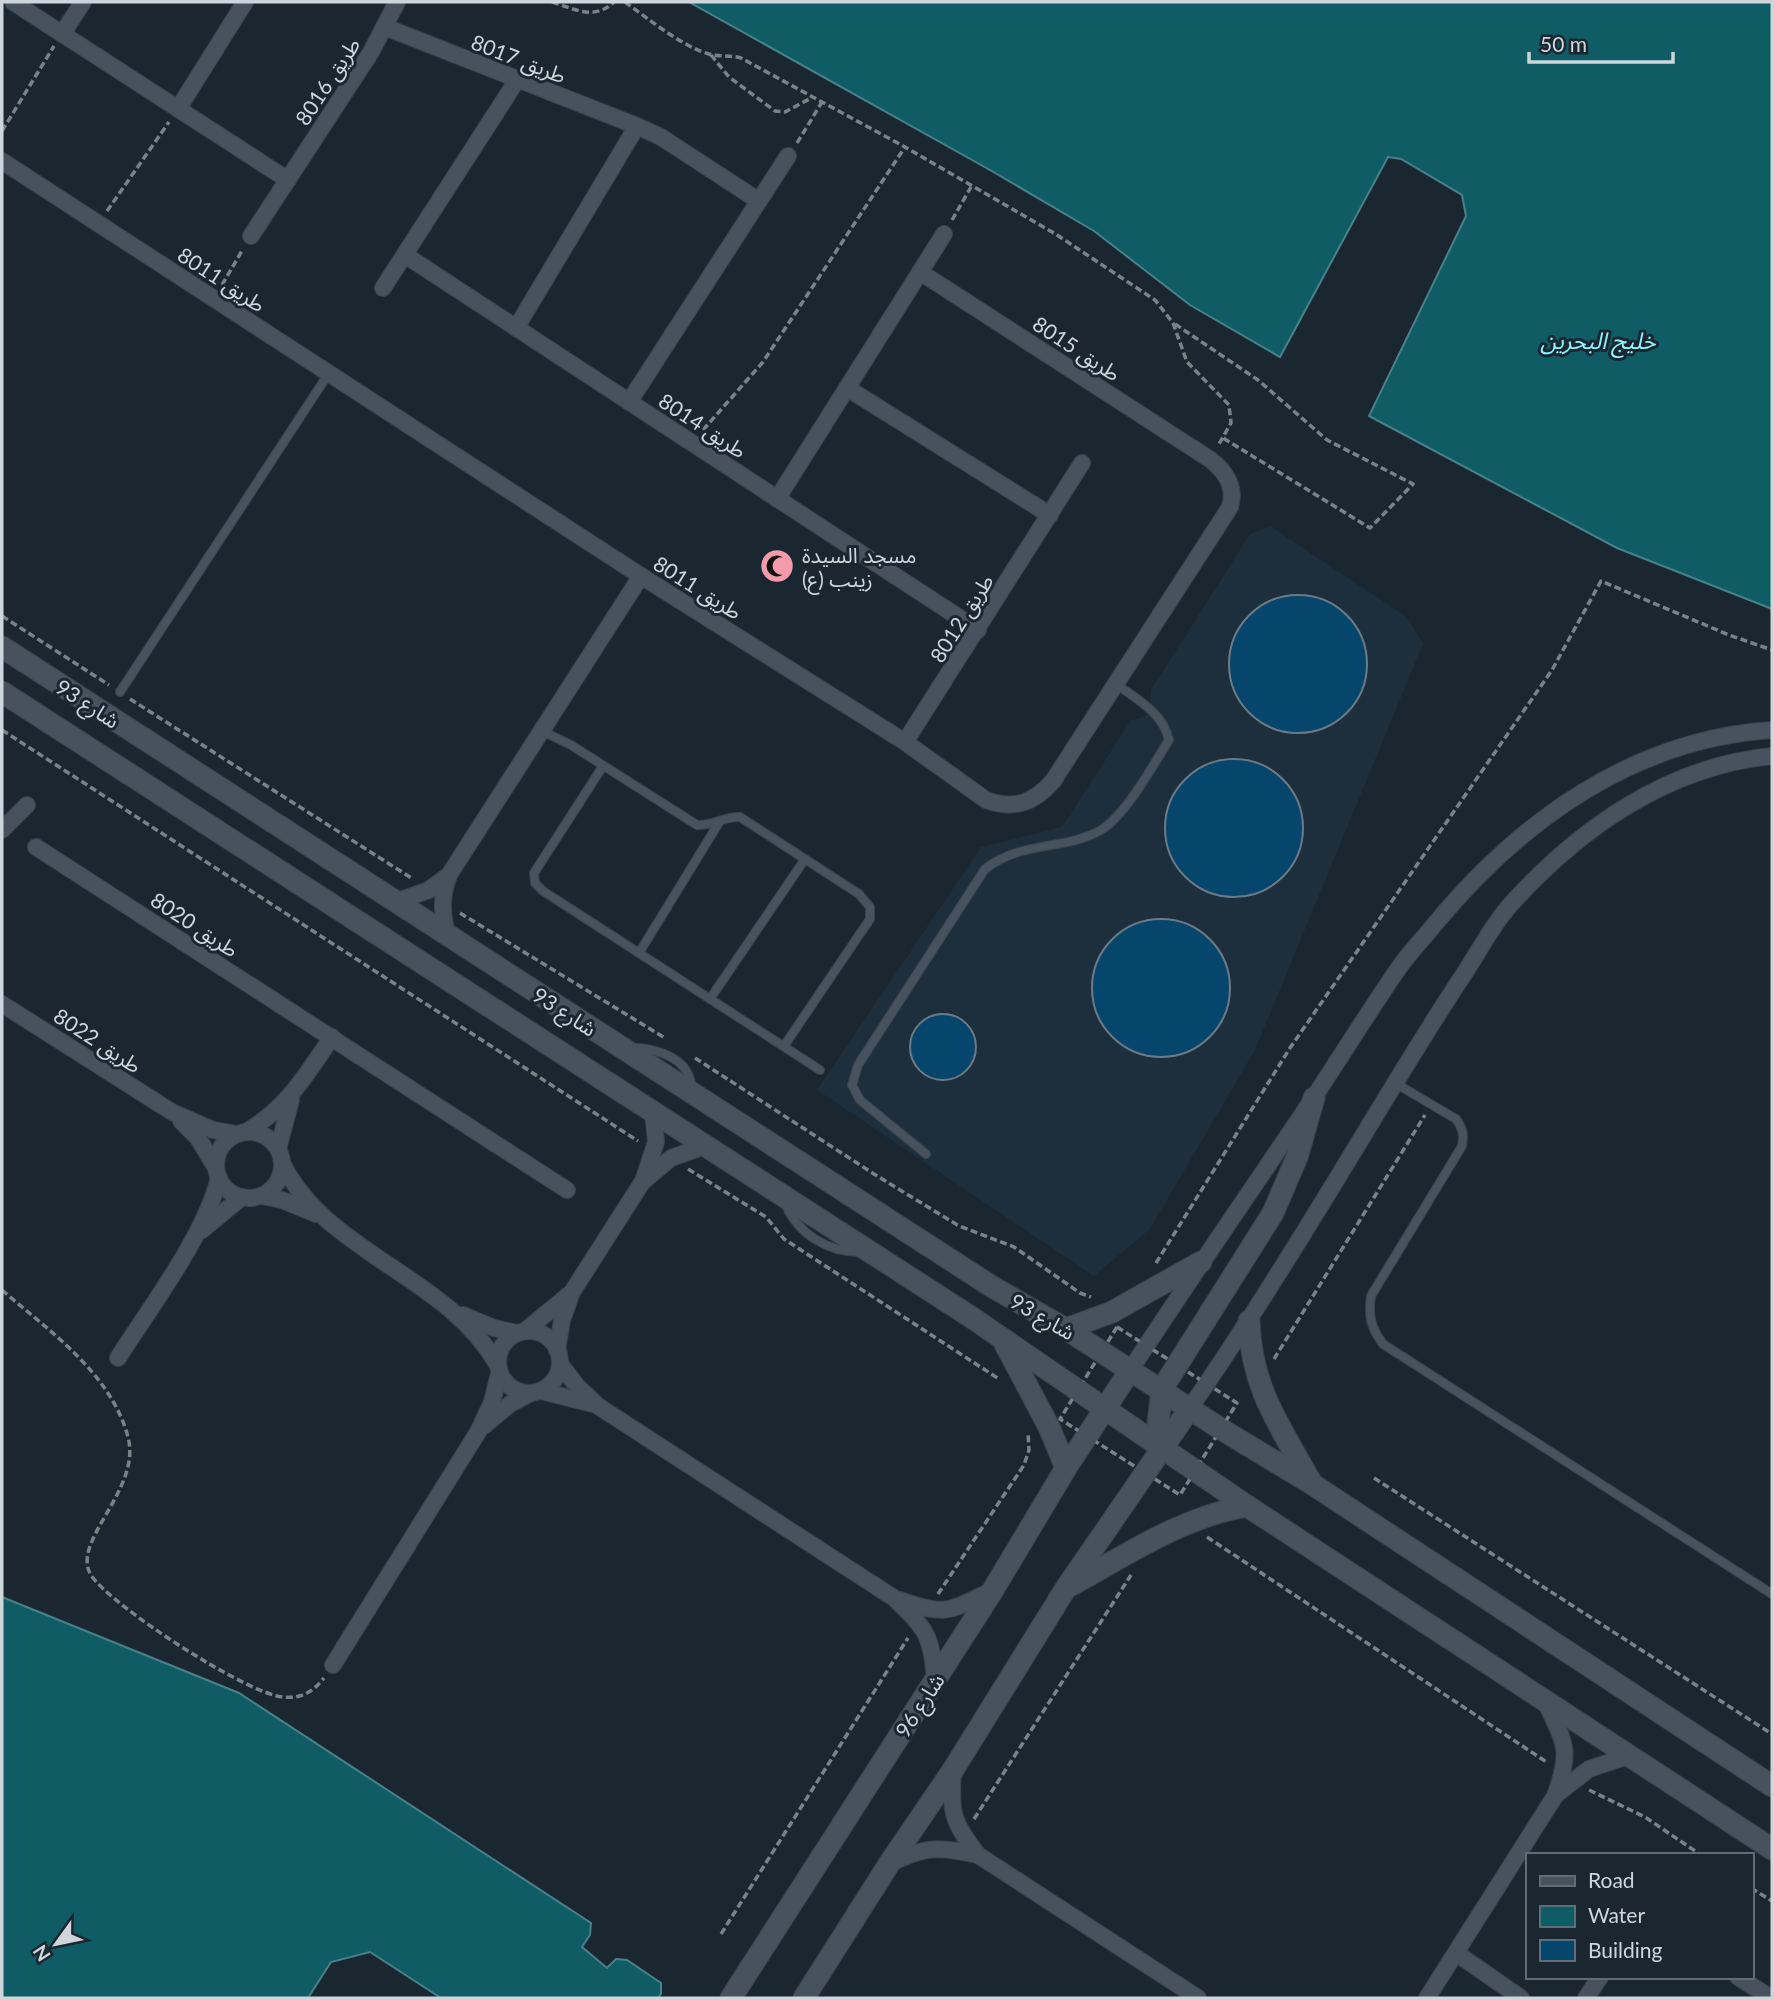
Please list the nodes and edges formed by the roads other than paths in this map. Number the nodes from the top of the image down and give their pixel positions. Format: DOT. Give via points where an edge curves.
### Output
graph roads {
  1 [pos="13,2"];
  2 [pos="83,2"];
  3 [pos="245,2"];
  4 [pos="397,2"];
  5 [pos="385,27"];
  6 [pos="62,34"];
  7 [pos="517,80"];
  8 [pos="178,109"];
  9 [pos="637,126"];
  10 [pos="788,156"];
  11 [pos="2,161"];
  12 [pos="288,180"];
  13 [pos="759,201"];
  14 [pos="944,234"];
  15 [pos="251,236"];
  16 [pos="405,256"];
  17 [pos="920,272"];
  18 [pos="383,288"];
  19 [pos="516,328"];
  20 [pos="329,373"];
  21 [pos="847,388"];
  22 [pos="629,402"];
  23 [pos="1211,460"];
  24 [pos="1083,463"];
  25 [pos="777,499"];
  26 [pos="1050,515"];
  27 [pos="641,576"];
  28 [pos="978,630"];
  29 [pos="2,647"];
  30 [pos="1116,684"];
  31 [pos="2,692"];
  32 [pos="120,692"];
  33 [pos="542,730"];
  34 [pos="1772,730"];
  35 [pos="905,742"];
  36 [pos="1772,756"];
  37 [pos="603,766"];
  38 [pos="27,805"];
  39 [pos="720,821"];
  40 [pos="2,830"];
  41 [pos="36,847"];
  42 [pos="805,859"];
  43 [pos="449,875"];
  44 [pos="395,902"];
  45 [pos="448,936"];
  46 [pos="639,953"];
  47 [pos="710,999"];
  48 [pos="2,1004"];
  49 [pos="332,1037"];
  50 [pos="784,1046"];
  51 [pos="820,1070"];
  52 [pos="1395,1083"];
  53 [pos="292,1096"];
  54 [pos="1314,1098"];
  55 [pos="653,1111"];
  56 [pos="172,1112"];
  57 [pos="241,1133"];
  58 [pos="705,1146"];
  59 [pos="926,1154"];
  60 [pos="280,1156"];
  61 [pos="217,1173"];
  62 [pos="643,1181"];
  63 [pos="567,1190"];
  64 [pos="262,1196"];
  65 [pos="242,1197"];
  66 [pos="322,1216"];
  67 [pos="193,1239"];
  68 [pos="1201,1262"];
  69 [pos="572,1292"];
  70 [pos="448,1307"];
  71 [pos="1249,1321"];
  72 [pos="1066,1329"];
  73 [pos="521,1332"];
  74 [pos="1003,1339"];
  75 [pos="559,1357"];
  76 [pos="118,1358"];
  77 [pos="498,1369"];
  78 [pos="1131,1369"];
  79 [pos="1162,1389"];
  80 [pos="536,1392"];
  81 [pos="598,1406"];
  82 [pos="1190,1408"];
  83 [pos="1104,1410"];
  84 [pos="478,1432"];
  85 [pos="1163,1449"];
  86 [pos="1066,1468"];
  87 [pos="1312,1484"];
  88 [pos="1247,1506"];
  89 [pos="1066,1588"];
  90 [pos="993,1590"];
  91 [pos="1772,1594"];
  92 [pos="923,1616"];
  93 [pos="333,1665"];
  94 [pos="934,1680"];
  95 [pos="1545,1700"];
  96 [pos="1628,1756"];
  97 [pos="953,1770"];
  98 [pos="1568,1777"];
  99 [pos="1772,1786"];
  100 [pos="1772,1849"];
  101 [pos="978,1855"];
  102 [pos="889,1864"];
  103 [pos="1455,1953"];
  104 [pos="1599,1979"];
  105 [pos="1740,1979"];
  106 [pos="1751,1993"];
  107 [pos="731,1998"];
  108 [pos="804,1998"];
  109 [pos="1198,1998"];
  110 [pos="1427,1998"];
  111 [pos="1521,1998"];
  112 [pos="1586,1998"];
  113 [pos="1771,1998"];
  1 -- 6 [label="street"];
  2 -- 6 [label="street"];
  3 -- 8 [label="street"];
  4 -- 5 [label="street, طريق 8016"];
  5 -- 7 [label="street, طريق 8017"];
  5 -- 12 [label="street, طريق 8016"];
  6 -- 8 [label="street"];
  7 -- 9 [label="street, طريق 8017"];
  7 -- 16 [label="street"];
  8 -- 12 [label="street"];
  9 -- 13 [label="street, طريق 8017"];
  9 -- 19 [label="street"];
  10 -- 13 [label="street"];
  11 -- 20 [label="street, طريق 8011"];
  12 -- 15 [label="street, طريق 8016"];
  13 -- 22 [label="street"];
  14 -- 17 [label="street"];
  16 -- 18 [label="street"];
  16 -- 19 [label="street, طريق 8014"];
  17 -- 21 [label="street"];
  17 -- 23 [label="street, طريق 8015"];
  19 -- 22 [label="street, طريق 8014"];
  20 -- 27 [label="street, طريق 8011"];
  20 -- 32 [label="lane"];
  21 -- 25 [label="street"];
  21 -- 26 [label="street"];
  22 -- 25 [label="street, طريق 8014"];
  23 -- 30 [label="street, طريق 8011" via="1230,482 1230,507"];
  24 -- 26 [label="street, طريق 8012"];
  25 -- 28 [label="street, طريق 8014"];
  26 -- 28 [label="street, طريق 8012"];
  27 -- 33 [label="street"];
  27 -- 35 [label="street, طريق 8011"];
  28 -- 35 [label="street, طريق 8012"];
  29 -- 44 [label="street, شارع 93"];
  30 -- 35 [label="street, طريق 8011" via="1044,792 1031,801 1000,805 986,800"];
  30 -- 59 [label="lane" via="1150,708 1166,726 1170,740 1116,820 1087,836 1011,853 985,869 858,1065 852,1086 860,1100"];
  31 -- 55 [label="street, شارع 93"];
  33 -- 37 [label="lane"];
  33 -- 43 [label="street"];
  34 -- 54 [label="street" via="1716,737 1649,757 1579,792 1527,830 1487,865 1399,967"];
  36 -- 52 [label="street" via="1681,779 1634,800 1585,834 1510,905"];
  37 -- 39 [label="lane" via="697,825"];
  37 -- 46 [label="lane" via="534,873 535,883"];
  38 -- 40 [label="street"];
  39 -- 42 [label="lane" via="740,817"];
  39 -- 46 [label="lane"];
  41 -- 49 [label="street, طريق 8020"];
  42 -- 47 [label="lane"];
  42 -- 50 [label="lane" via="859,894 870,907 870,919"];
  43 -- 44 [label="street" via="429,890"];
  43 -- 45 [label="street" via="442,902"];
  44 -- 45 [label="street, شارع 93"];
  45 -- 72 [label="street, شارع 93" via="991,1286"];
  46 -- 47 [label="lane"];
  47 -- 50 [label="lane"];
  48 -- 56 [label="street, طريق 8022"];
  49 -- 53 [label="street"];
  49 -- 63 [label="street, طريق 8020"];
  50 -- 51 [label="lane"];
  52 -- 71 [label="street"];
  52 -- 91 [label="lane" via="1456,1119 1464,1137 1371,1296 1373,1330 1383,1344"];
  53 -- 57 [label="street" via="265,1120"];
  53 -- 60 [label="street"];
  54 -- 68 [label="street"];
  54 -- 79 [label="street" via="1297,1157 1273,1213"];
  55 -- 58 [label="street, شارع 93"];
  55 -- 62 [label="street" via="654,1152"];
  56 -- 57 [label="street, طريق 8022" via="213,1130"];
  56 -- 61 [label="street, طريق 8022" via="198,1138"];
  57 -- 60 [label="street" via="264,1136"];
  57 -- 61 [label="street" via="221,1148"];
  58 -- 62 [label="street" via="671,1158"];
  58 -- 74 [label="street, شارع 93"];
  60 -- 64 [label="street" via="277,1182"];
  60 -- 66 [label="street" via="298,1189"];
  61 -- 65 [label="street" via="224,1186"];
  61 -- 67 [label="street" via="212,1202"];
  62 -- 69 [label="street"];
  64 -- 65 [label="street"];
  64 -- 66 [label="street"];
  65 -- 67 [label="street"];
  66 -- 70 [label="street"];
  67 -- 76 [label="street"];
  68 -- 72 [label="street" via="1112,1312"];
  68 -- 78 [label="street"];
  69 -- 73 [label="street"];
  69 -- 75 [label="street" via="562,1320"];
  70 -- 73 [label="street" via="483,1325"];
  70 -- 77 [label="street" via="477,1335"];
  71 -- 82 [label="street"];
  71 -- 87 [label="street" via="1253,1360 1264,1397"];
  72 -- 78 [label="street, شارع 93"];
  73 -- 75 [label="street" via="545,1335"];
  73 -- 77 [label="street" via="502,1345"];
  74 -- 83 [label="street, شارع 93"];
  74 -- 86 [label="street"];
  75 -- 80 [label="street" via="551,1385"];
  75 -- 81 [label="street" via="577,1386"];
  77 -- 80 [label="street" via="509,1386 523,1393"];
  77 -- 84 [label="street" via="492,1402"];
  78 -- 79 [label="street, شارع 93"];
  78 -- 83 [label="street, شارع 96"];
  79 -- 82 [label="street, شارع 93"];
  79 -- 85 [label="street" via="1158,1423"];
  80 -- 81 [label="street"];
  80 -- 84 [label="street" via="510,1404"];
  81 -- 92 [label="street"];
  82 -- 85 [label="street"];
  82 -- 87 [label="street, شارع 93"];
  83 -- 85 [label="street, شارع 93"];
  83 -- 86 [label="street, شارع 96"];
  84 -- 93 [label="street"];
  85 -- 88 [label="street, شارع 93"];
  85 -- 89 [label="street"];
  86 -- 90 [label="street, شارع 96"];
  87 -- 99 [label="street, شارع 93"];
  88 -- 89 [label="street" via="1185,1523"];
  88 -- 95 [label="street, شارع 93"];
  89 -- 97 [label="street"];
  90 -- 92 [label="street"];
  90 -- 94 [label="street, شارع 96"];
  92 -- 94 [label="street"];
  94 -- 107 [label="street, شارع 96"];
  95 -- 96 [label="street, شارع 93"];
  95 -- 98 [label="street" via="1565,1746"];
  96 -- 98 [label="street"];
  96 -- 100 [label="street, شارع 93"];
  97 -- 101 [label="street" via="952,1812"];
  97 -- 102 [label="street"];
  98 -- 103 [label="street"];
  101 -- 102 [label="street" via="942,1847"];
  101 -- 109 [label="street"];
  102 -- 108 [label="street"];
  103 -- 110 [label="street"];
  103 -- 111 [label="street"];
  104 -- 112 [label="street"];
  105 -- 106 [label="street"];
  106 -- 113 [label="street"];
}
